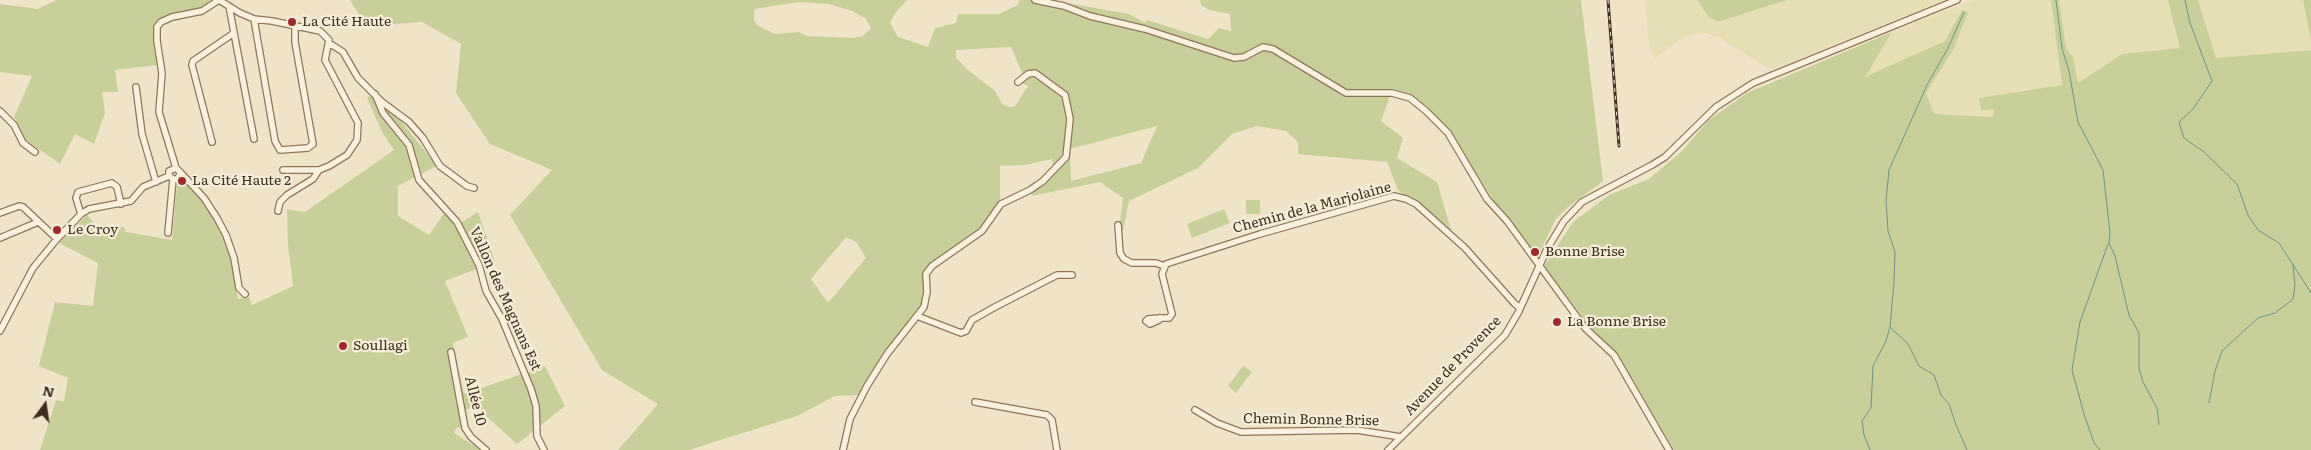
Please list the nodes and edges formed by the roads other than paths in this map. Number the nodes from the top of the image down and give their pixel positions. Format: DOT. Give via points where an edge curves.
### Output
graph roads {
  1 [pos="220,0"];
  2 [pos="1035,0"];
  3 [pos="1957,0"];
  4 [pos="229,6"];
  5 [pos="254,19"];
  6 [pos="294,26"];
  7 [pos="234,33"];
  8 [pos="329,42"];
  9 [pos="1018,82"];
  10 [pos="136,87"];
  11 [pos="375,94"];
  12 [pos="0,111"];
  13 [pos="254,139"];
  14 [pos="212,142"];
  15 [pos="35,152"];
  16 [pos="178,170"];
  17 [pos="283,170"];
  18 [pos="319,170"];
  19 [pos="171,178"];
  20 [pos="156,182"];
  21 [pos="474,188"];
  22 [pos="121,204"];
  23 [pos="278,211"];
  24 [pos="0,213"];
  25 [pos="81,214"];
  26 [pos="38,222"];
  27 [pos="1118,225"];
  28 [pos="168,233"];
  29 [pos="0,238"];
  30 [pos="57,239"];
  31 [pos="1539,265"];
  32 [pos="1164,266"];
  33 [pos="1072,275"];
  34 [pos="245,294"];
  35 [pos="1520,308"];
  36 [pos="917,316"];
  37 [pos="1160,318"];
  38 [pos="0,331"];
  39 [pos="451,352"];
  40 [pos="975,402"];
  41 [pos="1195,410"];
  42 [pos="1401,438"];
  43 [pos="486,450"];
  44 [pos="544,450"];
  45 [pos="843,450"];
  46 [pos="1057,450"];
  47 [pos="1388,450"];
  48 [pos="1670,450"];
  1 -- 4 [label="street"];
  1 -- 16 [label="street" via="202,11 166,19 158,27 162,73 159,112"];
  2 -- 31 [label="street" via="1145,28 1234,58 1244,57 1259,48 1273,48 1346,94 1392,93 1410,98 1448,133 1487,199"];
  3 -- 31 [label="street, Avenue de Provence" via="1753,83 1732,95 1716,106 1665,156 1576,208 1564,221"];
  4 -- 5 [label="street"];
  4 -- 7 [label="street"];
  5 -- 6 [label="street"];
  5 -- 6 [label="street" via="275,141 280,150 308,148 314,144"];
  6 -- 8 [label="street" via="323,33"];
  7 -- 13 [label="street"];
  7 -- 14 [label="street" via="193,61"];
  8 -- 11 [label="street" via="340,49 355,75"];
  8 -- 18 [label="street" via="324,58 358,123 358,132 357,140 346,155"];
  9 -- 36 [label="street" via="1035,73 1065,94 1070,119 1066,157 1043,181 1001,204 982,230 932,266 926,274 924,307"];
  10 -- 20 [label="street" via="142,134"];
  11 -- 21 [label="street" via="423,138 440,166"];
  11 -- 44 [label="street, Vallon des Magnans Est" via="383,113 409,145 420,180 457,222 479,265 486,292 502,319 531,389 538,436"];
  12 -- 15 [label="street" via="9,118 23,143"];
  16 -- 19 [label="street" via="177,179"];
  16 -- 19 [label="street" via="169,171"];
  16 -- 34 [label="street" via="204,198 226,235 239,288"];
  17 -- 18 [label="street"];
  18 -- 23 [label="street" via="313,179 280,202"];
  19 -- 20 [label="street"];
  19 -- 28 [label="street"];
  20 -- 22 [label="street" via="143,188 132,201"];
  22 -- 25 [label="street" via="89,209"];
  22 -- 25 [label="street" via="112,183 78,192"];
  24 -- 26 [label="street" via="23,207"];
  25 -- 30 [label="street"];
  26 -- 29 [label="street"];
  26 -- 30 [label="street"];
  27 -- 32 [label="street" via="1120,253 1124,259 1132,263"];
  30 -- 38 [label="street" via="33,268"];
  31 -- 35 [label="street, Avenue de Provence"];
  31 -- 48 [label="street" via="1585,328 1614,355"];
  32 -- 35 [label="street, Chemin de la Marjolaine" via="1192,254 1260,234 1400,197 1416,204 1458,242"];
  32 -- 37 [label="street" via="1162,274 1172,314 1169,318"];
  33 -- 36 [label="street" via="1057,276 977,316 961,333"];
  35 -- 42 [label="street, Avenue de Provence" via="1505,334"];
  36 -- 45 [label="street" via="887,354 853,411"];
  39 -- 43 [label="street, Allée 10" via="465,428"];
  40 -- 46 [label="street" via="1047,415 1052,420"];
  41 -- 42 [label="street, Chemin Bonne Brise" via="1241,432 1357,430"];
  42 -- 47 [label="street, Avenue de Provence"];
}
